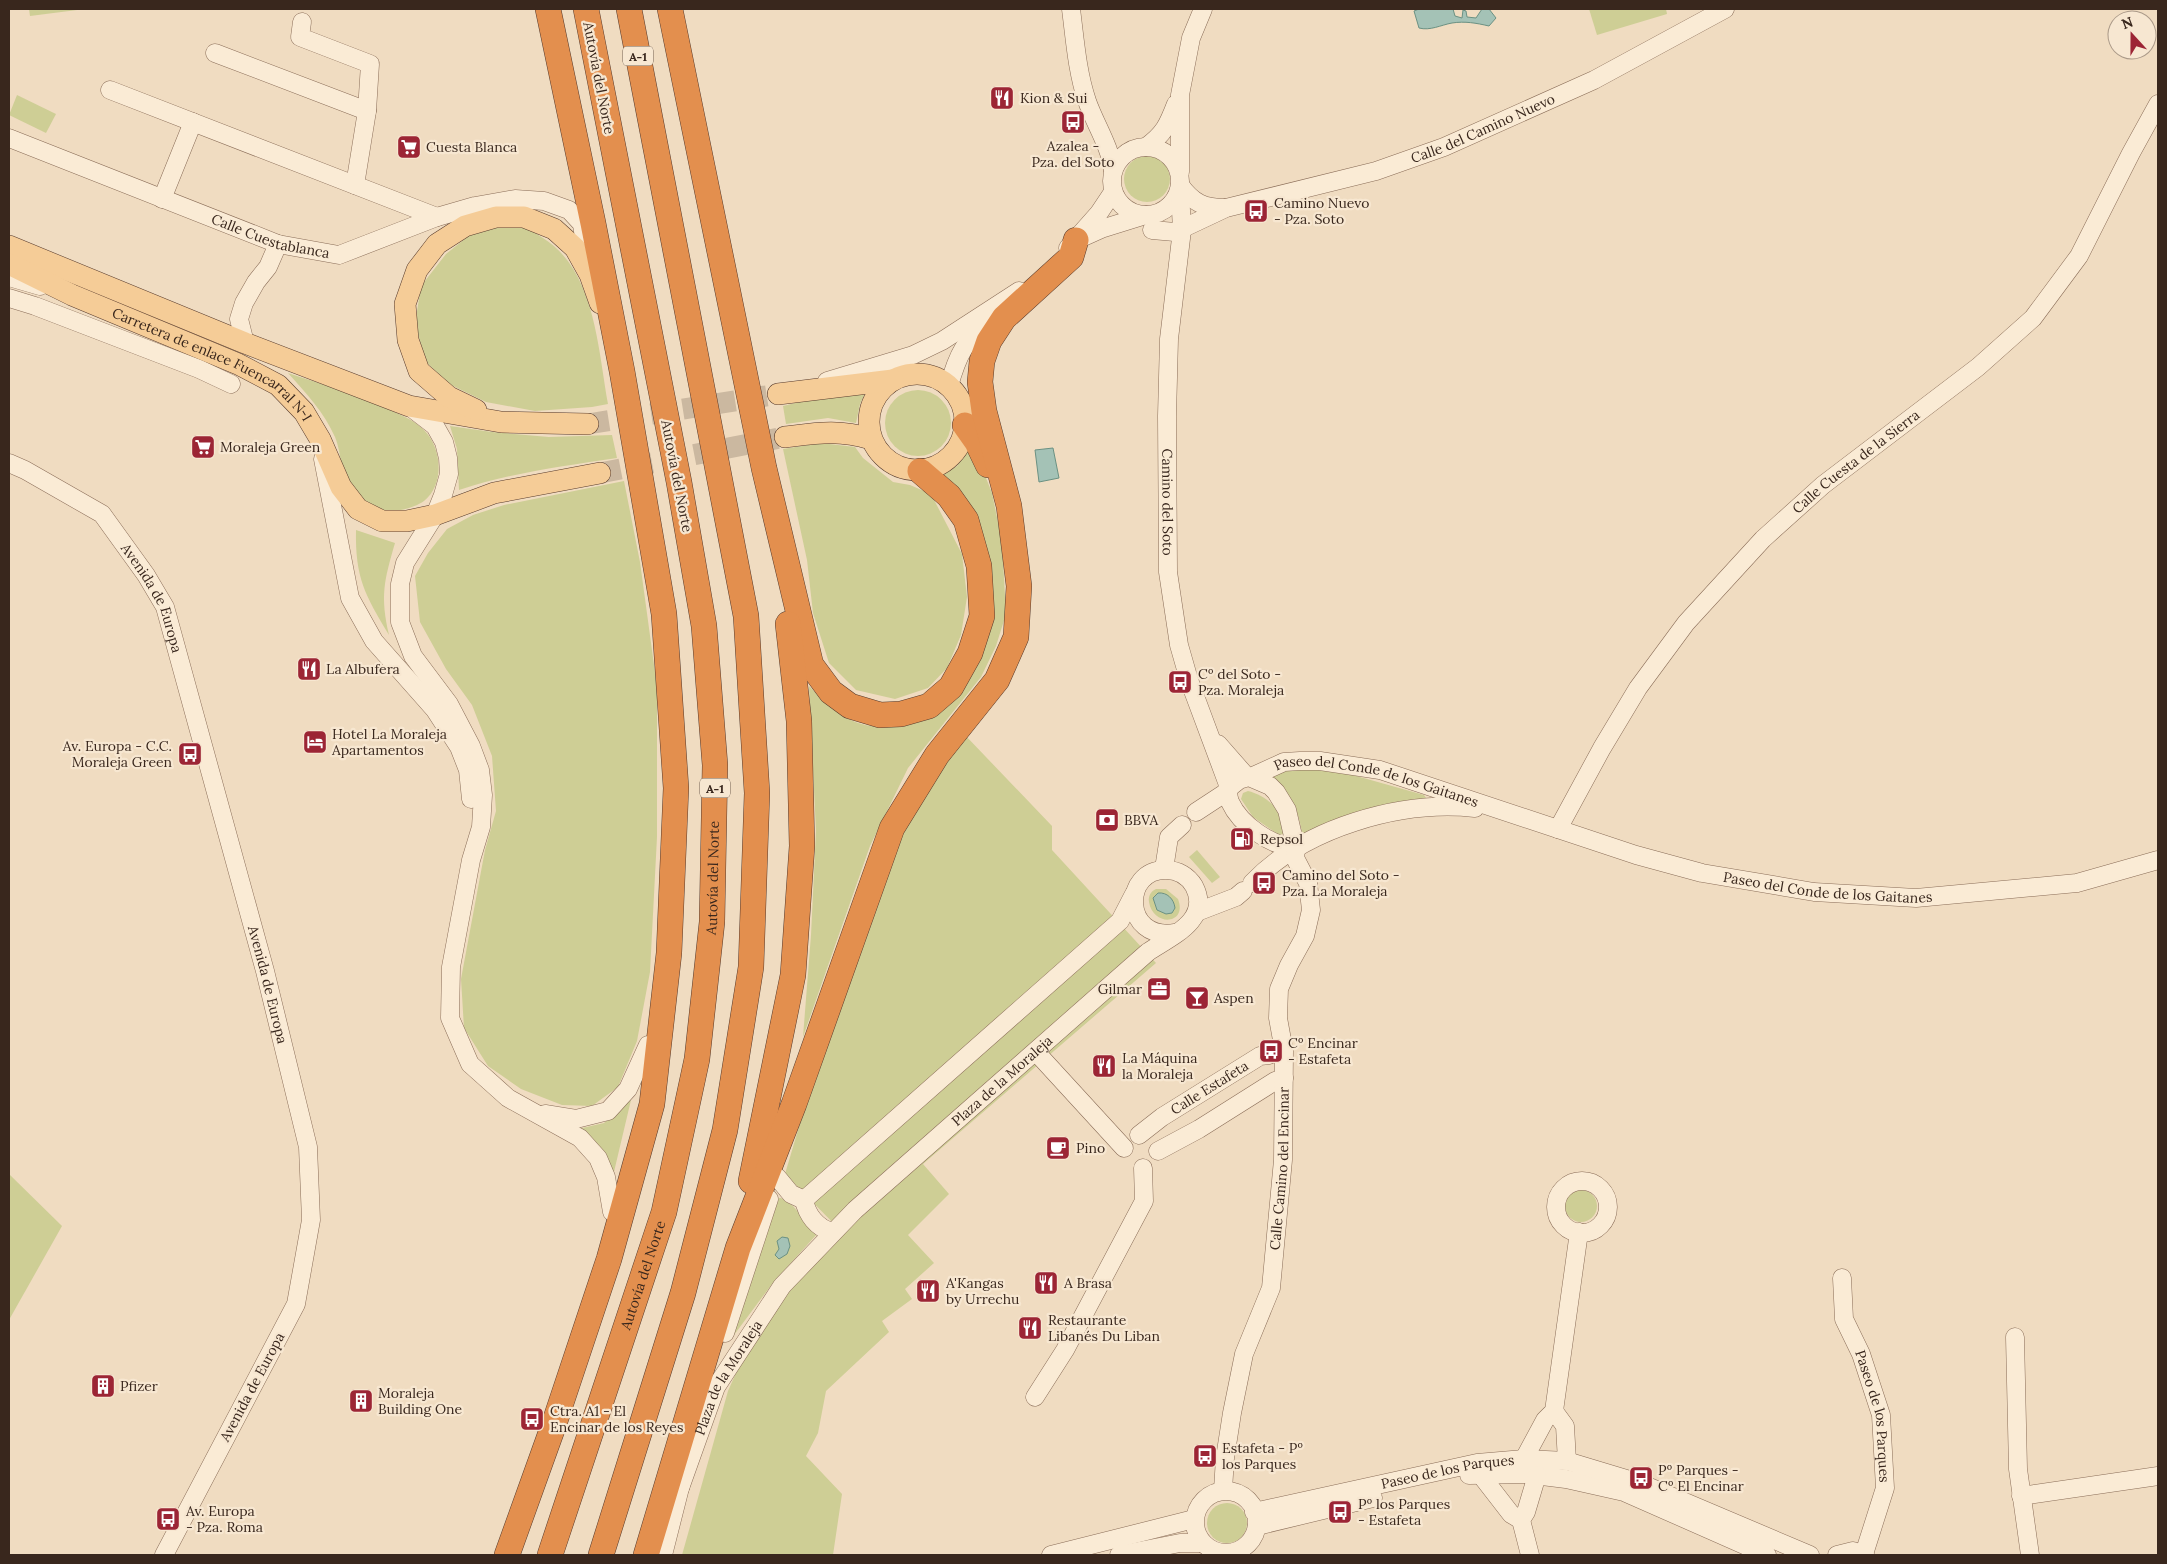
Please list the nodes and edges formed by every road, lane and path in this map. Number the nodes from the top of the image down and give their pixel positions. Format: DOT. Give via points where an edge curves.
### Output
graph roads {
  1 [pos="548,9"];
  2 [pos="586,9"];
  3 [pos="629,9"];
  4 [pos="670,9"];
  5 [pos="1072,9"];
  6 [pos="1203,9"];
  7 [pos="1724,9"];
  8 [pos="1702,14"];
  9 [pos="302,22"];
  10 [pos="215,53"];
  11 [pos="110,90"];
  12 [pos="1180,95"];
  13 [pos="2158,104"];
  14 [pos="367,112"];
  15 [pos="193,122"];
  16 [pos="9,138"];
  17 [pos="1146,147"];
  18 [pos="1113,170"];
  19 [pos="1180,183"];
  20 [pos="355,184"];
  21 [pos="1113,192"];
  22 [pos="162,199"];
  23 [pos="1226,208"];
  24 [pos="437,217"];
  25 [pos="1141,219"];
  26 [pos="1182,230"];
  27 [pos="1076,240"];
  28 [pos="278,244"];
  29 [pos="9,246"];
  30 [pos="9,264"];
  31 [pos="1176,269"];
  32 [pos="590,275"];
  33 [pos="9,277"];
  34 [pos="1019,291"];
  35 [pos="72,295"];
  36 [pos="9,298"];
  37 [pos="245,343"];
  38 [pos="622,372"];
  39 [pos="893,380"];
  40 [pos="231,384"];
  41 [pos="949,386"];
  42 [pos="778,394"];
  43 [pos="409,406"];
  44 [pos="501,422"];
  45 [pos="588,424"];
  46 [pos="966,425"];
  47 [pos="785,437"];
  48 [pos="320,439"];
  49 [pos="871,439"];
  50 [pos="9,463"];
  51 [pos="920,471"];
  52 [pos="600,473"];
  53 [pos="774,512"];
  54 [pos="434,515"];
  55 [pos="1015,558"];
  56 [pos="1208,732"];
  57 [pos="1249,777"];
  58 [pos="1229,790"];
  59 [pos="1503,811"];
  60 [pos="1196,812"];
  61 [pos="1182,825"];
  62 [pos="1558,829"];
  63 [pos="1296,849"];
  64 [pos="471,860"];
  65 [pos="2158,860"];
  66 [pos="1164,869"];
  67 [pos="1134,894"];
  68 [pos="1197,912"];
  69 [pos="1174,934"];
  70 [pos="668,953"];
  71 [pos="648,1045"];
  72 [pos="1283,1047"];
  73 [pos="1036,1052"];
  74 [pos="1284,1078"];
  75 [pos="794,1104"];
  76 [pos="535,1113"];
  77 [pos="1139,1134"];
  78 [pos="1124,1148"];
  79 [pos="1158,1151"];
  80 [pos="1143,1168"];
  81 [pos="776,1176"];
  82 [pos="804,1200"];
  83 [pos="612,1212"];
  84 [pos="832,1232"];
  85 [pos="1579,1232"];
  86 [pos="738,1248"];
  87 [pos="608,1258"];
  88 [pos="1842,1278"];
  89 [pos="2015,1337"];
  90 [pos="1035,1397"];
  91 [pos="1554,1411"];
  92 [pos="1524,1459"];
  93 [pos="1567,1461"];
  94 [pos="1480,1474"];
  95 [pos="1537,1476"];
  96 [pos="2158,1476"];
  97 [pos="680,1488"];
  98 [pos="1223,1490"];
  99 [pos="2020,1496"];
  100 [pos="1194,1519"];
  101 [pos="1256,1519"];
  102 [pos="1521,1520"];
  103 [pos="1202,1543"];
  104 [pos="604,1550"];
  105 [pos="1158,1551"];
  106 [pos="1228,1554"];
  107 [pos="164,1555"];
  108 [pos="507,1555"];
  109 [pos="550,1555"];
  110 [pos="646,1555"];
  111 [pos="663,1555"];
  112 [pos="1051,1555"];
  113 [pos="1119,1555"];
  114 [pos="1530,1555"];
  115 [pos="1767,1555"];
  116 [pos="1810,1555"];
  117 [pos="1837,1555"];
  118 [pos="1865,1555"];
  119 [pos="2030,1555"];
  1 -- 38 [label="highway"];
  2 -- 109 [label="highway, Autovía del Norte / A-1" via="704,626 715,765 712,912 697,1059 664,1212"];
  3 -- 104 [label="highway, A-1" via="746,616 757,793 751,967 725,1130 683,1294"];
  4 -- 53 [label="highway"];
  5 -- 18 [label="street" via="1079,74 1110,154"];
  6 -- 12 [label="street" via="1191,38"];
  7 -- 8 [label="street, Calle del Camino Nuevo"];
  8 -- 23 [label="street, Calle del Camino Nuevo" via="1594,80 1444,147 1376,170"];
  9 -- 14 [label="street" via="300,37 370,64"];
  10 -- 14 [label="street"];
  11 -- 15 [label="street"];
  12 -- 17 [label="street" via="1167,127"];
  12 -- 19 [label="street, Camino del Soto"];
  13 -- 62 [label="street, Calle Cuesta de la Sierra" via="2079,256 2033,318 1978,367 1823,485 1763,539 1686,623 1638,688"];
  14 -- 20 [label="street"];
  15 -- 20 [label="street"];
  15 -- 22 [label="street"];
  16 -- 22 [label="street, Calle Cuestablanca"];
  17 -- 18 [label="street" via="1126,153"];
  17 -- 19 [label="street" via="1167,154 1175,162"];
  18 -- 21 [label="street"];
  19 -- 23 [label="street, Calle del Camino Nuevo" via="1198,204"];
  19 -- 25 [label="street" via="1171,205"];
  19 -- 26 [label="street, Camino del Soto"];
  20 -- 24 [label="street"];
  21 -- 25 [label="street" via="1123,207"];
  21 -- 27 [label="street"];
  22 -- 28 [label="street, Calle Cuestablanca"];
  23 -- 26 [label="street, Calle del Camino Nuevo"];
  24 -- 28 [label="street, Calle Cuestablanca" via="339,255"];
  24 -- 32 [label="street, Calle Cuestablanca" via="515,199 544,201 569,210 582,224"];
  25 -- 26 [label="street" via="1165,232"];
  25 -- 27 [label="street" via="1101,229"];
  25 -- 31 [label="street" via="1172,256"];
  26 -- 31 [label="street, Camino del Soto"];
  27 -- 34 [label="street"];
  27 -- 55 [label="highway" via="1071,257 1004,318 988,341 982,361 980,382 984,411 1009,506"];
  28 -- 37 [label="street" via="268,267 244,303 239,319"];
  29 -- 37 [label="main road, Carretera de enlace Fuencarral N-I"];
  30 -- 35 [label="main road, Carretera de enlace Fuencarral N-I"];
  31 -- 56 [label="street, Camino del Soto" via="1167,407 1168,572 1179,645"];
  32 -- 38 [label="main road, Carretera de enlace Fuencarral N-I"];
  32 -- 44 [label="main road, Carretera de enlace Fuencarral N-I" via="575,248 554,229 524,217 496,217 465,226 436,244 418,270 405,304 408,340 420,371 449,397"];
  33 -- 35 [label="street"];
  34 -- 41 [label="street" via="962,348"];
  34 -- 42 [label="street" via="942,341 913,355"];
  35 -- 48 [label="main road, Carretera de enlace Fuencarral N-I" via="238,364 278,385 304,412"];
  36 -- 40 [label="street"];
  37 -- 43 [label="main road, Carretera de enlace Fuencarral N-I"];
  38 -- 70 [label="highway" via="664,614 676,788"];
  39 -- 41 [label="main road" via="912,374 931,376"];
  39 -- 42 [label="main road"];
  39 -- 49 [label="main road" via="880,391 871,406 868,422"];
  41 -- 46 [label="main road" via="961,404"];
  43 -- 44 [label="main road, Carretera de enlace Fuencarral N-I"];
  43 -- 54 [label="street" via="435,426 448,458 449,474 444,495"];
  44 -- 45 [label="main road, Carretera de enlace Fuencarral N-I"];
  46 -- 51 [label="main road" via="958,448 942,464"];
  46 -- 55 [label="highway" via="995,481"];
  47 -- 49 [label="main road" via="850,432"];
  48 -- 54 [label="main road, Carretera de enlace Fuencarral N-I" via="341,487 358,510 382,521 408,521"];
  48 -- 64 [label="street" via="350,598 374,641 435,710 459,747 468,770"];
  49 -- 51 [label="main road" via="882,456 899,468"];
  50 -- 107 [label="street, Avenida de Europa" via="102,514 165,607 265,971 308,1147 311,1220 296,1304"];
  51 -- 53 [label="highway" via="949,496 966,520 980,566 982,616 970,654 951,687 929,706 902,714 880,715 850,706 831,692 811,665"];
  52 -- 54 [label="main road, Carretera de enlace Fuencarral N-I" via="494,493"];
  53 -- 86 [label="highway" via="799,721 802,846 793,976"];
  54 -- 64 [label="street" via="405,563 400,584 400,622 414,656 449,704 480,770 483,795 481,827"];
  55 -- 75 [label="highway" via="1019,586 1016,637 997,680 937,755 892,828"];
  56 -- 57 [label="street, Camino del Soto"];
  56 -- 58 [label="street, Camino del Soto"];
  57 -- 58 [label="street"];
  57 -- 59 [label="street, Paseo del Conde de los Gaitanes" via="1284,762 1320,761 1380,770"];
  57 -- 63 [label="street" via="1270,786 1282,801"];
  58 -- 60 [label="street"];
  58 -- 63 [label="street" via="1230,802 1236,812 1252,827 1275,844"];
  59 -- 62 [label="street, Paseo del Conde de los Gaitanes"];
  59 -- 63 [label="street, Paseo del Conde de los Gaitanes" via="1438,806 1382,814 1339,828"];
  61 -- 66 [label="street" via="1168,837"];
  62 -- 65 [label="street, Paseo del Conde de los Gaitanes" via="1702,873 1814,892 1916,898 2077,883"];
  63 -- 68 [label="street, Plaza de la Moraleja" via="1269,865 1236,897"];
  63 -- 72 [label="street, Calle Camino del Encinar" via="1296,858 1308,883 1311,910 1305,936 1279,989 1278,1018"];
  64 -- 76 [label="street" via="451,967 450,1018 470,1064 508,1098"];
  66 -- 67 [label="street" via="1145,877"];
  66 -- 68 [label="street" via="1179,873 1192,882 1198,897"];
  67 -- 69 [label="street" via="1133,903 1140,922 1155,933"];
  67 -- 82 [label="street" via="1120,921"];
  68 -- 69 [label="street, Plaza de la Moraleja" via="1192,922"];
  69 -- 73 [label="street, Plaza de la Moraleja" via="1148,952"];
  70 -- 71 [label="highway"];
  70 -- 87 [label="highway" via="652,1104"];
  71 -- 76 [label="street" via="628,1089 608,1111 576,1119"];
  71 -- 83 [label="highway" via="639,1102"];
  72 -- 74 [label="street, Calle Camino del Encinar"];
  72 -- 77 [label="street, Calle Estafeta" via="1260,1056"];
  73 -- 78 [label="street"];
  73 -- 84 [label="street, Plaza de la Moraleja"];
  74 -- 79 [label="street"];
  74 -- 98 [label="street, Calle Camino del Encinar" via="1282,1160 1271,1288 1244,1354 1232,1412"];
  75 -- 81 [label="street"];
  75 -- 86 [label="highway"];
  76 -- 83 [label="street" via="580,1138 598,1158 606,1177"];
  77 -- 78 [label="street" via="1128,1140"];
  77 -- 79 [label="street" via="1150,1137"];
  78 -- 80 [label="street" via="1130,1165"];
  79 -- 80 [label="street" via="1152,1164"];
  80 -- 90 [label="street" via="1144,1201 1065,1350"];
  81 -- 82 [label="street" via="790,1194"];
  81 -- 97 [label="street" via="707,1388"];
  82 -- 84 [label="street" via="809,1216"];
  83 -- 87 [label="highway"];
  84 -- 97 [label="street, Plaza de la Moraleja" via="782,1286 716,1387"];
  85 -- 91 [label="street, Paseo de los Parques"];
  86 -- 110 [label="highway"];
  87 -- 108 [label="highway"];
  88 -- 118 [label="street, Paseo de los Parques" via="1844,1319 1861,1354 1881,1415 1885,1488"];
  89 -- 99 [label="street"];
  91 -- 92 [label="street, Paseo de los Parques" via="1545,1420"];
  91 -- 93 [label="street" via="1565,1426"];
  92 -- 93 [label="street, Paseo de los Parques"];
  92 -- 101 [label="street, Paseo de los Parques" via="1476,1463"];
  93 -- 116 [label="street, Paseo de los Parques" via="1640,1483"];
  94 -- 95 [label="street, Paseo de los Parques"];
  94 -- 101 [label="street, Paseo de los Parques"];
  94 -- 102 [label="street, Paseo de los Parques" via="1511,1514"];
  95 -- 102 [label="street"];
  95 -- 115 [label="street, Paseo de los Parques" via="1624,1492"];
  96 -- 99 [label="street"];
  97 -- 111 [label="street"];
  98 -- 100 [label="street" via="1209,1495 1198,1505"];
  98 -- 101 [label="street" via="1233,1491 1250,1500"];
  99 -- 119 [label="street"];
  100 -- 103 [label="street"];
  100 -- 112 [label="street"];
  101 -- 106 [label="street" via="1250,1542"];
  102 -- 114 [label="street"];
  103 -- 105 [label="street" via="1180,1543"];
  103 -- 106 [label="street" via="1214,1551"];
  105 -- 113 [label="street"];
  117 -- 118 [label="street" via="1853,1551"];
}
